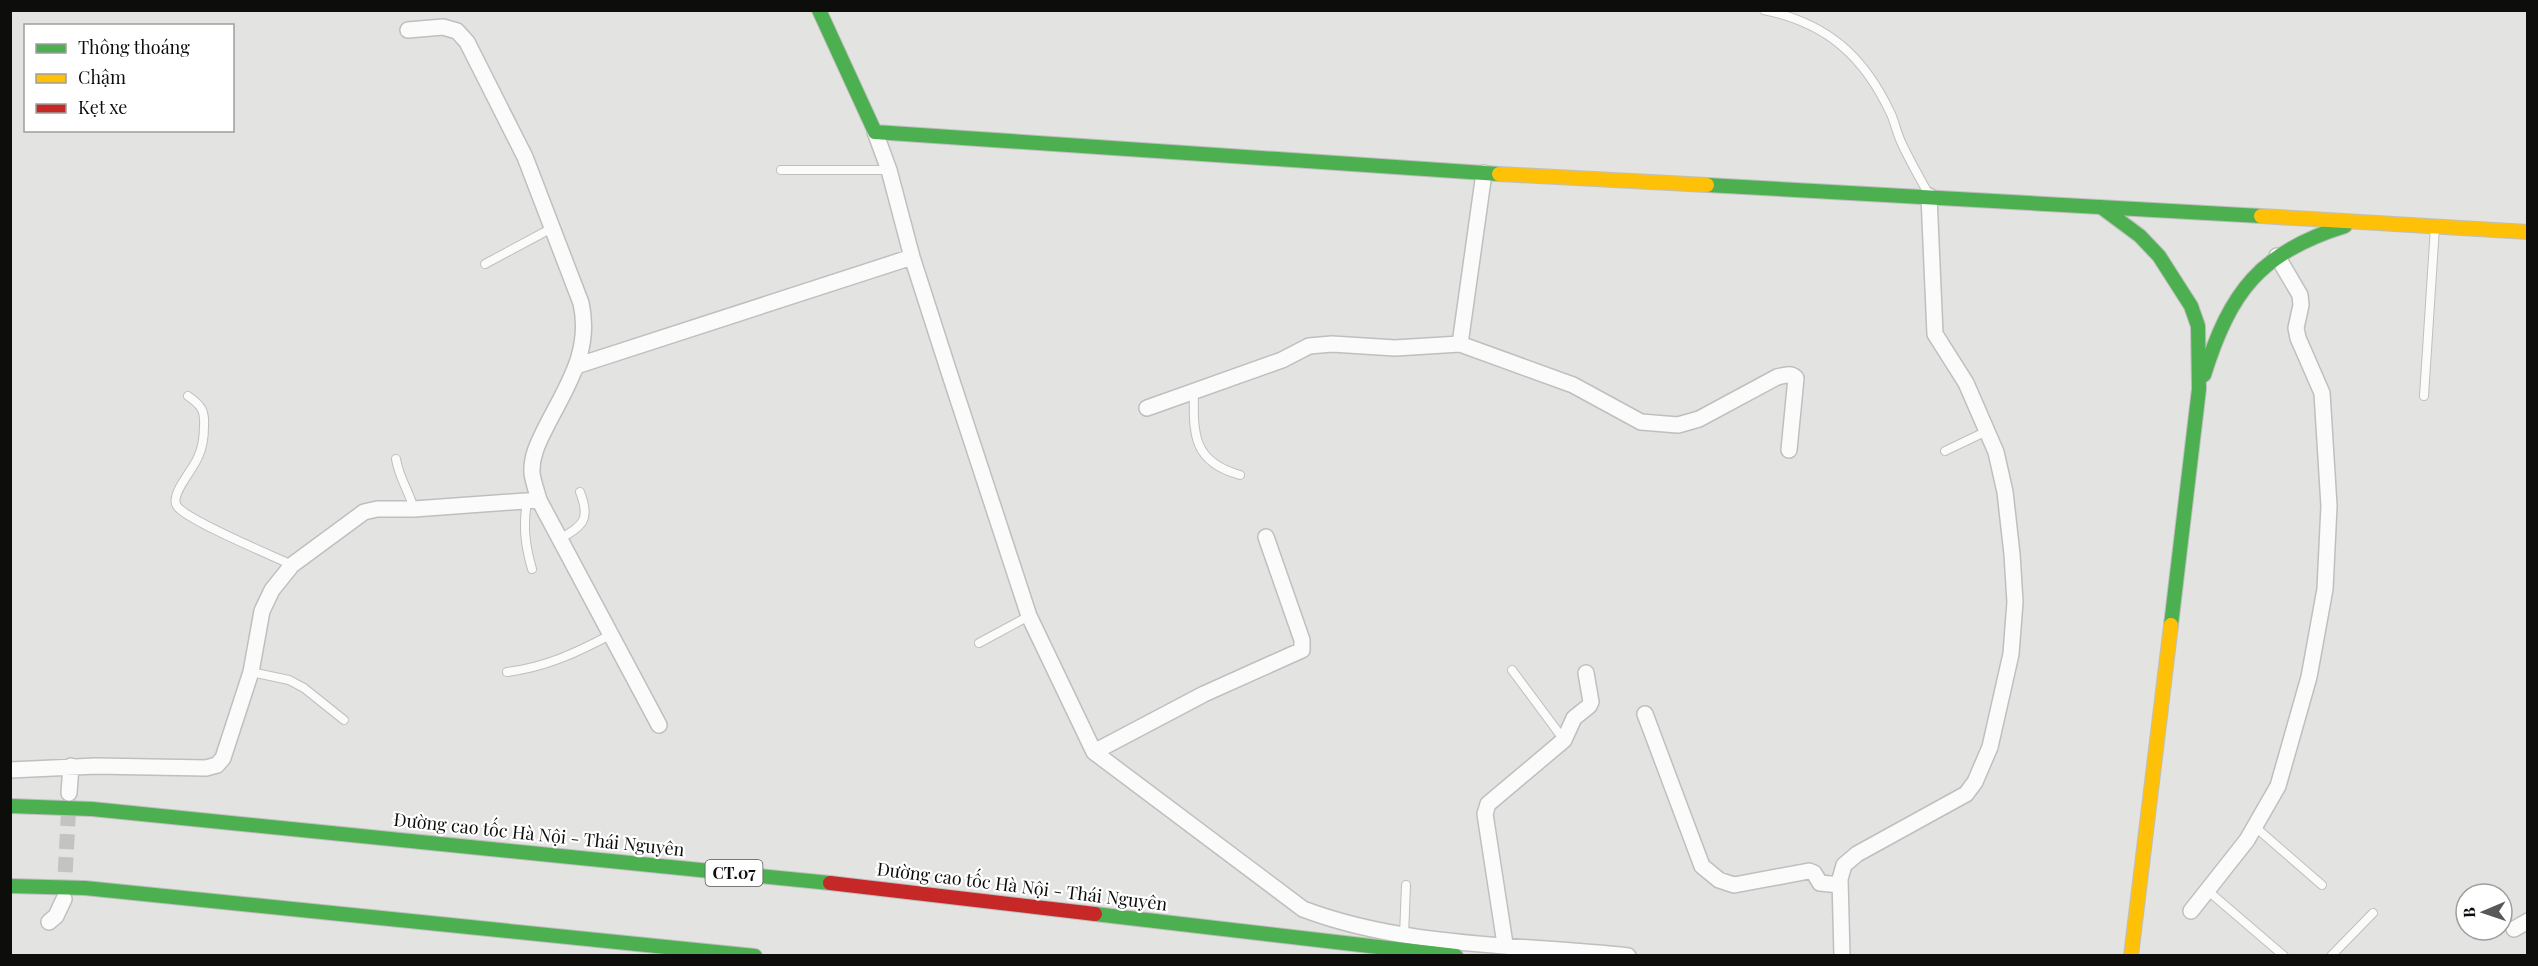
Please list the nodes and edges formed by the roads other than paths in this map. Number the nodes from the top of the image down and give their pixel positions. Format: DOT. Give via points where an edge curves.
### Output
graph roads {
  1 [pos="819,10"];
  2 [pos="1764,10"];
  3 [pos="408,30"];
  4 [pos="875,132"];
  5 [pos="781,170"];
  6 [pos="889,170"];
  7 [pos="1484,173"];
  8 [pos="1929,196"];
  9 [pos="2101,207"];
  10 [pos="2360,222"];
  11 [pos="2435,226"];
  12 [pos="552,228"];
  13 [pos="2528,232"];
  14 [pos="2277,256"];
  15 [pos="912,257"];
  16 [pos="485,264"];
  17 [pos="1460,344"];
  18 [pos="576,366"];
  19 [pos="2199,389"];
  20 [pos="1194,391"];
  21 [pos="188,396"];
  22 [pos="2424,396"];
  23 [pos="1148,408"];
  24 [pos="1987,431"];
  25 [pos="1789,450"];
  26 [pos="1945,451"];
  27 [pos="396,459"];
  28 [pos="1240,476"];
  29 [pos="580,492"];
  30 [pos="533,501"];
  31 [pos="414,509"];
  32 [pos="1266,537"];
  33 [pos="560,540"];
  34 [pos="292,565"];
  35 [pos="532,569"];
  36 [pos="1029,616"];
  37 [pos="610,636"];
  38 [pos="979,643"];
  39 [pos="1512,670"];
  40 [pos="251,672"];
  41 [pos="507,672"];
  42 [pos="1586,673"];
  43 [pos="1645,714"];
  44 [pos="344,720"];
  45 [pos="659,725"];
  46 [pos="1564,740"];
  47 [pos="1094,752"];
  48 [pos="71,766"];
  49 [pos="10,770"];
  50 [pos="69,793"];
  51 [pos="10,806"];
  52 [pos="2254,826"];
  53 [pos="1406,885"];
  54 [pos="1840,885"];
  55 [pos="2322,885"];
  56 [pos="10,886"];
  57 [pos="2207,890"];
  58 [pos="64,899"];
  59 [pos="2191,911"];
  60 [pos="2373,913"];
  61 [pos="49,922"];
  62 [pos="1404,936"];
  63 [pos="1505,944"];
  64 [pos="754,956"];
  65 [pos="1456,956"];
  66 [pos="1628,956"];
  67 [pos="1842,956"];
  68 [pos="2132,956"];
  69 [pos="2284,956"];
  70 [pos="2331,956"];
  1 -- 4 [label="main road"];
  2 -- 8 [label="lane" via="1790,15 1846,47 1871,78"];
  3 -- 12 [label="street" via="443,27 457,31 467,42 525,157"];
  4 -- 6 [label="street"];
  4 -- 7 [label="main road"];
  5 -- 6 [label="lane"];
  6 -- 15 [label="street"];
  7 -- 8 [label="main road"];
  7 -- 17 [label="street"];
  8 -- 9 [label="main road"];
  8 -- 24 [label="street" via="1935,334 1966,383"];
  9 -- 10 [label="main road"];
  9 -- 19 [label="main road" via="2140,236 2159,256 2191,306 2198,326"];
  10 -- 11 [label="main road"];
  10 -- 14 [label="main road" via="2326,231"];
  11 -- 13 [label="main road"];
  11 -- 22 [label="lane"];
  12 -- 16 [label="lane"];
  12 -- 18 [label="street" via="586,323"];
  14 -- 19 [label="main road" via="2237,297 2220,327"];
  14 -- 52 [label="street" via="2300,295 2298,339 2322,393 2329,506 2325,589 2309,677 2278,786"];
  15 -- 18 [label="street"];
  15 -- 36 [label="street"];
  17 -- 20 [label="street" via="1395,348 1309,346 1282,360"];
  17 -- 25 [label="street" via="1573,385 1641,422 1678,425 1699,420 1788,374 1796,378"];
  18 -- 30 [label="street" via="535,449"];
  19 -- 68 [label="main road"];
  20 -- 23 [label="street"];
  20 -- 28 [label="lane" via="1196,440 1221,470"];
  21 -- 34 [label="lane" via="205,413 204,442 198,460 178,488 177,507 200,522"];
  24 -- 26 [label="lane"];
  24 -- 54 [label="street" via="2005,492 2015,602 2011,654 1990,747 1966,794 1857,854 1844,865"];
  27 -- 31 [label="lane"];
  29 -- 33 [label="lane" via="587,508 584,520"];
  30 -- 31 [label="street"];
  30 -- 33 [label="street"];
  30 -- 35 [label="lane" via="523,523"];
  31 -- 34 [label="street" via="364,512"];
  32 -- 47 [label="street" via="1302,640 1302,650 1204,694"];
  33 -- 37 [label="street"];
  34 -- 40 [label="street" via="272,590 262,611"];
  36 -- 38 [label="lane"];
  36 -- 47 [label="street"];
  37 -- 41 [label="lane" via="561,660"];
  37 -- 45 [label="street"];
  39 -- 46 [label="lane"];
  40 -- 44 [label="lane" via="289,680"];
  40 -- 48 [label="street" via="223,758 216,765"];
  42 -- 46 [label="street" via="1591,702 1574,718"];
  43 -- 54 [label="street" via="1702,866 1719,880 1734,885 1809,871 1820,883"];
  46 -- 63 [label="street" via="1488,804 1485,814"];
  47 -- 62 [label="street" via="1303,909 1339,923"];
  48 -- 49 [label="street"];
  48 -- 50 [label="street"];
  51 -- 65 [label="main road, Đường cao tốc Hà Nội - Thái Nguyên / CT.07" via="92,808 859,886"];
  52 -- 55 [label="lane"];
  52 -- 57 [label="street"];
  53 -- 62 [label="lane"];
  54 -- 67 [label="street"];
  56 -- 64 [label="main road" via="85,888"];
  57 -- 59 [label="street"];
  57 -- 69 [label="lane"];
  58 -- 61 [label="street"];
  60 -- 70 [label="lane"];
  62 -- 63 [label="street"];
  63 -- 66 [label="street"];
}
